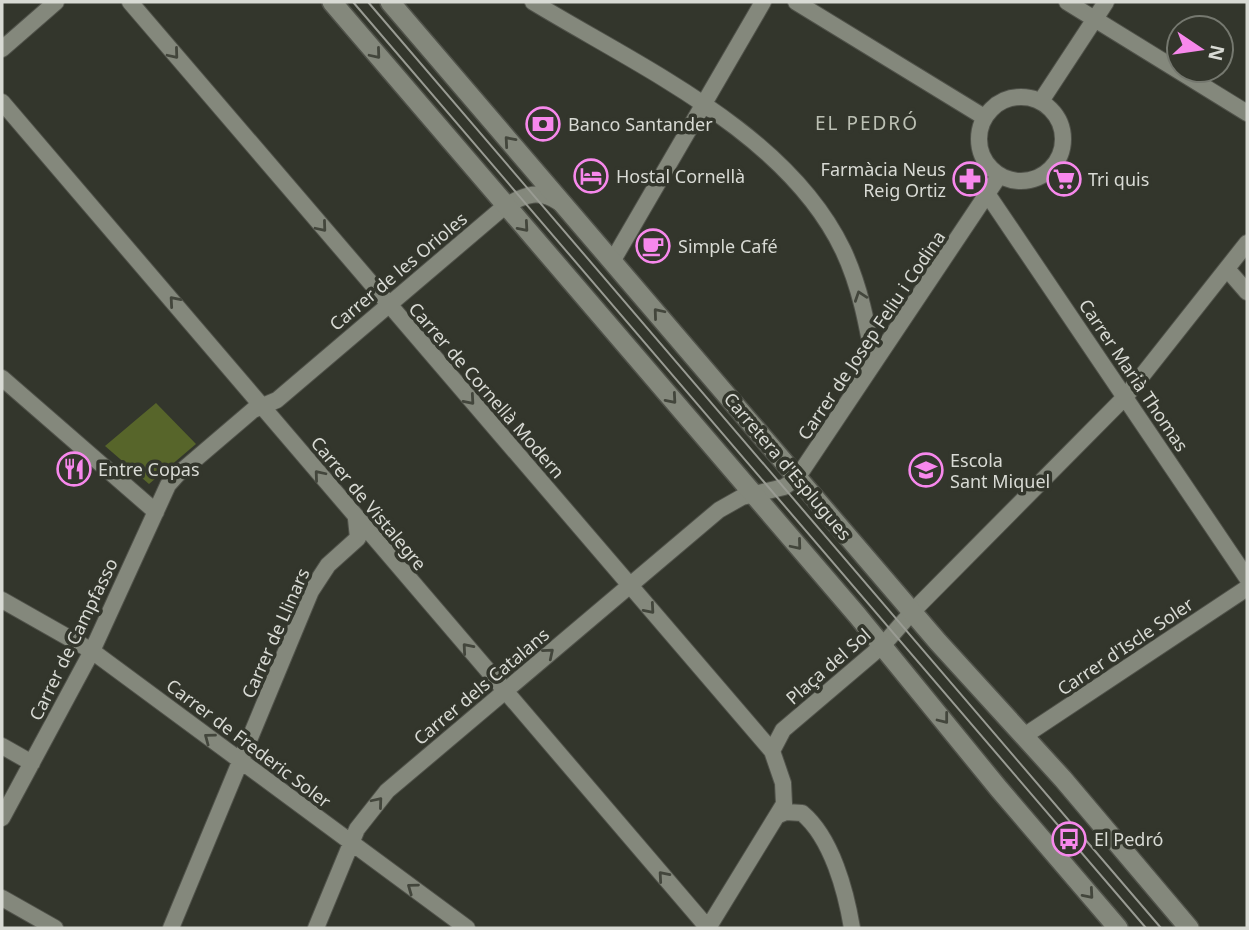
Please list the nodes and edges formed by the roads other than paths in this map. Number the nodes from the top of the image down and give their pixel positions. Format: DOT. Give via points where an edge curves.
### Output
graph roads {
  1 [pos="56,2"];
  2 [pos="130,2"];
  3 [pos="332,2"];
  4 [pos="390,2"];
  5 [pos="533,2"];
  6 [pos="763,2"];
  7 [pos="796,2"];
  8 [pos="1067,2"];
  9 [pos="1106,2"];
  10 [pos="1095,19"];
  11 [pos="2,49"];
  12 [pos="1041,101"];
  13 [pos="2,102"];
  14 [pos="703,104"];
  15 [pos="1247,113"];
  16 [pos="985,117"];
  17 [pos="999,176"];
  18 [pos="988,195"];
  19 [pos="564,205"];
  20 [pos="505,206"];
  21 [pos="1247,243"];
  22 [pos="613,260"];
  23 [pos="1227,269"];
  24 [pos="1247,292"];
  25 [pos="387,304"];
  26 [pos="874,363"];
  27 [pos="2,378"];
  28 [pos="1126,396"];
  29 [pos="265,406"];
  30 [pos="177,475"];
  31 [pos="797,478"];
  32 [pos="753,493"];
  33 [pos="156,512"];
  34 [pos="356,519"];
  35 [pos="1247,578"];
  36 [pos="630,585"];
  37 [pos="1247,588"];
  38 [pos="2,600"];
  39 [pos="912,612"];
  40 [pos="883,645"];
  41 [pos="92,651"];
  42 [pos="504,691"];
  43 [pos="1024,736"];
  44 [pos="2,746"];
  45 [pos="772,751"];
  46 [pos="240,761"];
  47 [pos="32,763"];
  48 [pos="779,815"];
  49 [pos="2,818"];
  50 [pos="350,843"];
  51 [pos="2,898"];
  52 [pos="55,928"];
  53 [pos="171,928"];
  54 [pos="316,928"];
  55 [pos="467,928"];
  56 [pos="708,928"];
  57 [pos="852,928"];
  58 [pos="1118,928"];
  59 [pos="1189,928"];
  1 -- 11 [label="street"];
  2 -- 25 [label="street, Carrer de Cornellà Modern, one-way"];
  3 -- 20 [label="street, one-way"];
  19 -- 4 [label="street, Carretera d'Esplugues, one-way"];
  5 -- 14 [label="street"];
  6 -- 14 [label="street"];
  7 -- 16 [label="street"];
  8 -- 10 [label="street"];
  9 -- 10 [label="street"];
  10 -- 12 [label="street"];
  10 -- 15 [label="street"];
  12 -- 16 [label="street" via="1007,98"];
  12 -- 17 [label="street" via="1063,131 1063,144 1053,166 1034,179"];
  29 -- 13 [label="street, Carrer de Vistalegre, one-way"];
  14 -- 22 [label="street"];
  26 -- 14 [label="street, one-way" via="863,304 843,250 817,205 769,153"];
  16 -- 17 [label="street" via="978,133 979,146 982,158"];
  17 -- 18 [label="street, Carrer de Josep Feliu i Codina"];
  18 -- 26 [label="street, Carrer de Josep Feliu i Codina"];
  18 -- 28 [label="street, Carrer Marià Thomas"];
  19 -- 20 [label="street, Carrer de les Orioles" via="538,193"];
  19 -- 22 [label="street, Carretera d'Esplugues"];
  20 -- 25 [label="street, Carrer de les Orioles"];
  20 -- 32 [label="street, one-way"];
  21 -- 23 [label="street, Plaça del Sol"];
  31 -- 22 [label="street, Carretera d'Esplugues, one-way"];
  23 -- 24 [label="street"];
  23 -- 28 [label="street, Plaça del Sol"];
  25 -- 29 [label="street, Carrer de les Orioles"];
  25 -- 36 [label="street, Carrer de Cornellà Modern, one-way"];
  26 -- 31 [label="street, Carrer de Josep Feliu i Codina"];
  27 -- 33 [label="street"];
  28 -- 35 [label="street, Carrer Marià Thomas"];
  28 -- 39 [label="street, Plaça del Sol"];
  29 -- 30 [label="street, Carrer de les Orioles" via="253,410"];
  34 -- 29 [label="street, Carrer de Vistalegre, one-way"];
  30 -- 33 [label="street, Carrer de Campfasso"];
  31 -- 32 [label="street" via="784,487"];
  31 -- 39 [label="street, Carretera d'Esplugues"];
  32 -- 36 [label="street, Carrer dels Catalans" via="719,510"];
  32 -- 40 [label="street, one-way"];
  33 -- 41 [label="street, Carrer de Campfasso"];
  42 -- 34 [label="street, Carrer de Vistalegre, one-way"];
  34 -- 46 [label="street, Carrer de Llinars" via="358,538 328,565 311,592"];
  42 -- 36 [label="street, Carrer dels Catalans, one-way"];
  36 -- 45 [label="street, Carrer de Cornellà Modern, one-way"];
  37 -- 43 [label="street, Carrer d'Iscle Soler"];
  38 -- 41 [label="street, Carrer de Frederic Soler"];
  39 -- 40 [label="street, Plaça del Sol"];
  39 -- 43 [label="street, Carretera d'Esplugues"];
  40 -- 45 [label="street, Plaça del Sol" via="783,730"];
  40 -- 58 [label="street, one-way"];
  46 -- 41 [label="street, Carrer de Frederic Soler, one-way"];
  41 -- 47 [label="street, Carrer de Campfasso"];
  50 -- 42 [label="street, Carrer dels Catalans, one-way" via="387,791"];
  56 -- 42 [label="street, Carrer de Vistalegre, one-way"];
  43 -- 59 [label="street, Carretera d'Esplugues"];
  44 -- 47 [label="street"];
  45 -- 48 [label="street, Carrer de Cornellà Modern" via="785,794"];
  46 -- 50 [label="street, Carrer de Frederic Soler"];
  46 -- 53 [label="street, Carrer de Llinars"];
  47 -- 49 [label="street, Carrer de Campfasso"];
  48 -- 56 [label="street"];
  48 -- 57 [label="street" via="802,813 815,828 844,887"];
  50 -- 54 [label="street, Carrer dels Catalans"];
  55 -- 50 [label="street, Carrer de Frederic Soler, one-way"];
  51 -- 52 [label="street"];
}
